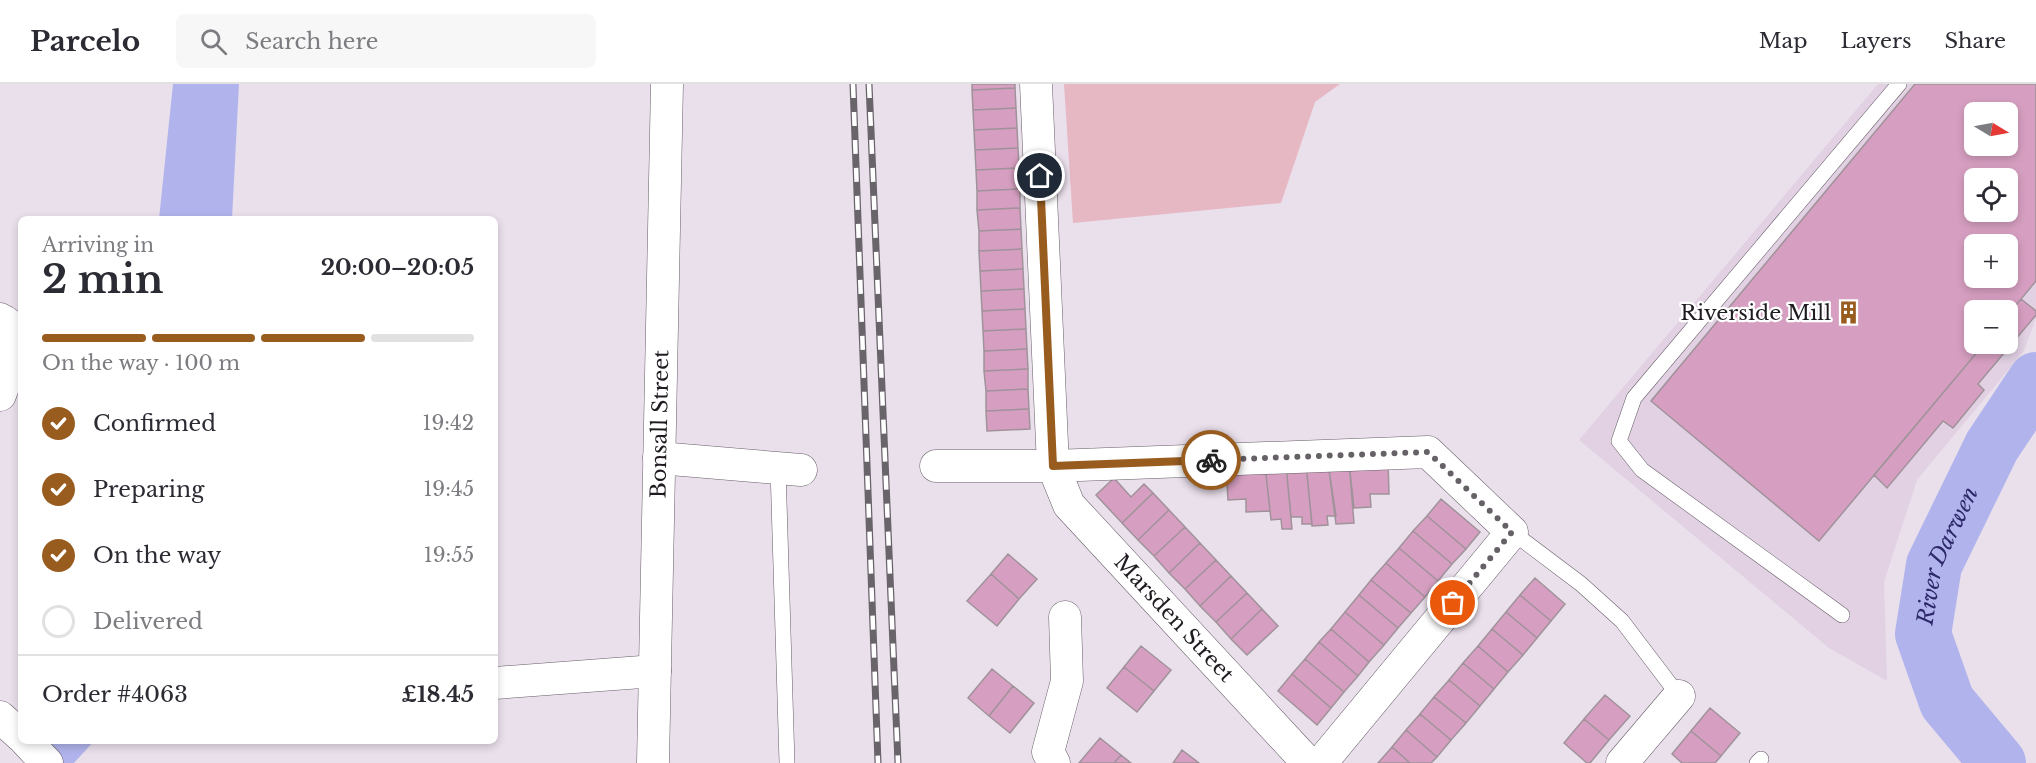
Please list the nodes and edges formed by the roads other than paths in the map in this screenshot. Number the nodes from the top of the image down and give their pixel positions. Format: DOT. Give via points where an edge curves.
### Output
graph roads {
  1 [pos="667,84"];
  2 [pos="1036,84"];
  3 [pos="1899,84"];
  4 [pos="0,319"];
  5 [pos="0,395"];
  6 [pos="659,458"];
  7 [pos="936,466"];
  8 [pos="1053,466"];
  9 [pos="790,469"];
  10 [pos="1512,532"];
  11 [pos="1842,615"];
  12 [pos="1065,618"];
  13 [pos="655,671"];
  14 [pos="498,683"];
  15 [pos="1679,696"];
  16 [pos="29,744"];
  17 [pos="47,763"];
  18 [pos="653,763"];
  19 [pos="787,763"];
  20 [pos="1054,763"];
  21 [pos="1308,763"];
  22 [pos="1321,763"];
  23 [pos="1622,763"];
  1 -- 6 [label="street, Bonsall Street"];
  2 -- 8 [label="street, Marsden Street"];
  3 -- 11 [label="lane" via="1634,398 1619,441 1642,470"];
  4 -- 5 [label="street" via="16,339"];
  6 -- 9 [label="street"];
  6 -- 13 [label="street, Bonsall Street"];
  7 -- 8 [label="street"];
  8 -- 10 [label="street" via="1428,452"];
  8 -- 21 [label="street, Marsden Street" via="1069,505"];
  9 -- 19 [label="lane"];
  10 -- 15 [label="lane" via="1622,621"];
  10 -- 22 [label="street"];
  12 -- 20 [label="street" via="1067,681 1048,752"];
  13 -- 14 [label="street"];
  13 -- 18 [label="street, Bonsall Street"];
  15 -- 23 [label="street"];
  16 -- 17 [label="street"];
}
